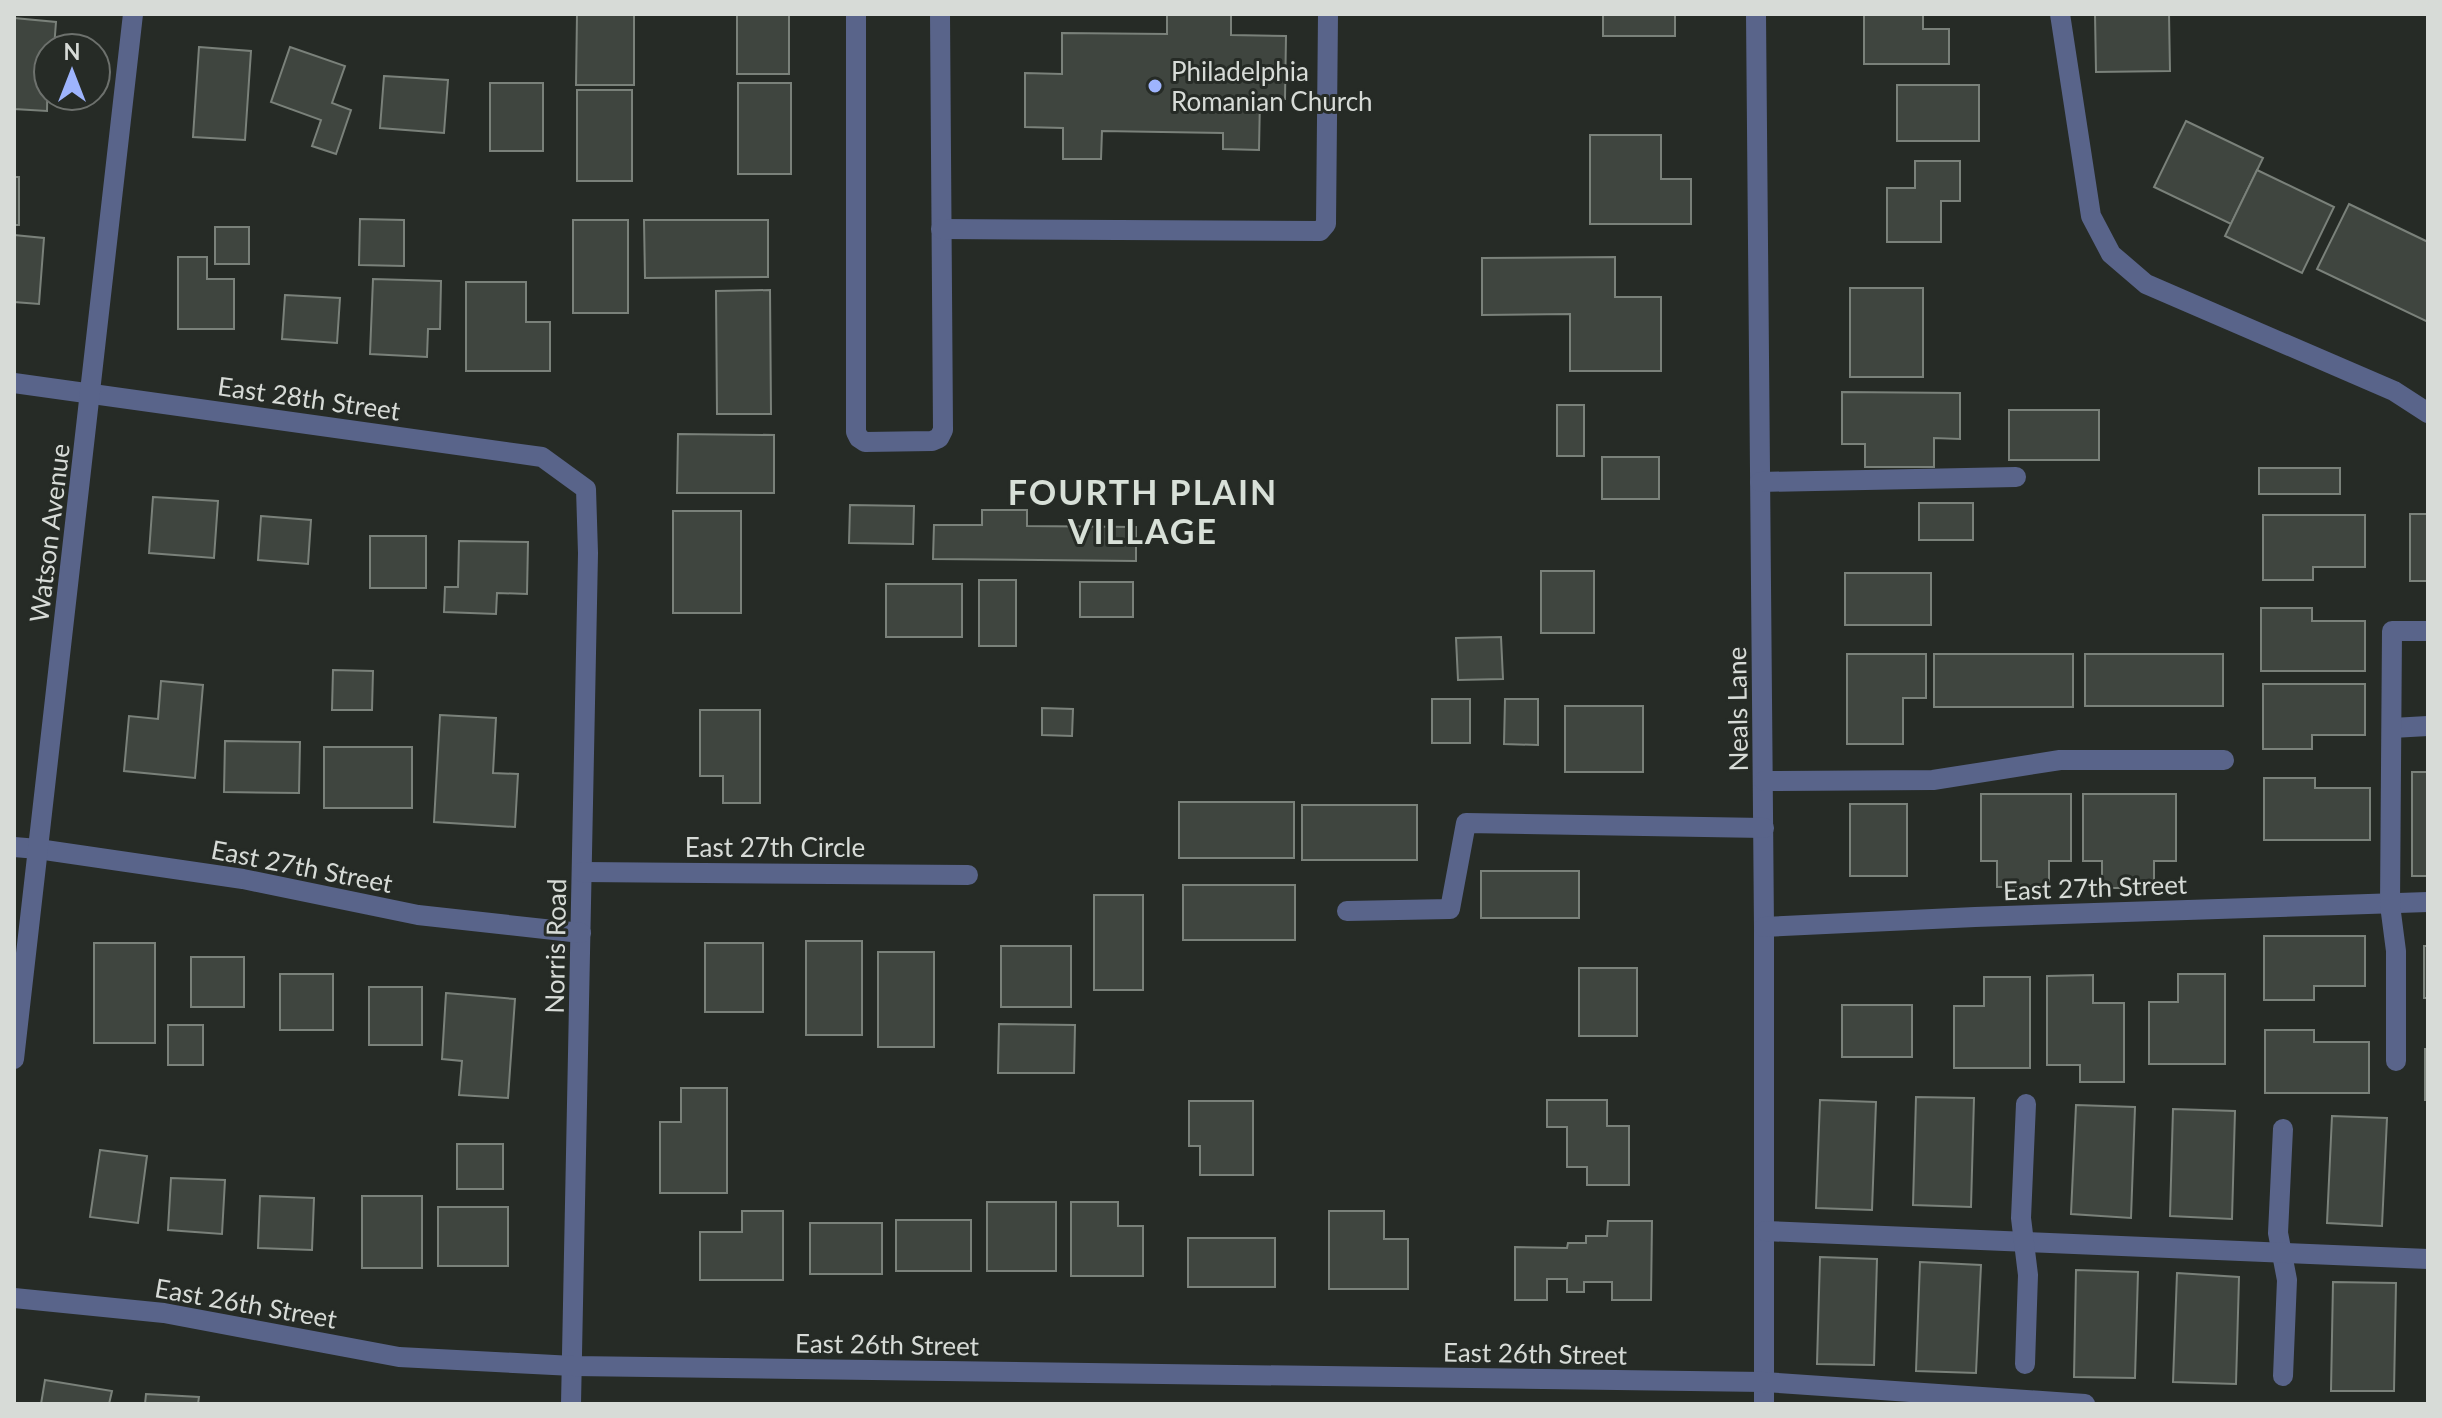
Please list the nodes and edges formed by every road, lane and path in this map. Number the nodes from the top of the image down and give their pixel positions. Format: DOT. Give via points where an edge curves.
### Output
graph roads {
  1 [pos="133,14"];
  2 [pos="856,14"];
  3 [pos="940,14"];
  4 [pos="1328,14"];
  5 [pos="1756,14"];
  6 [pos="2060,14"];
  7 [pos="941,229"];
  8 [pos="14,383"];
  9 [pos="91,394"];
  10 [pos="2428,413"];
  11 [pos="2016,477"];
  12 [pos="1760,482"];
  13 [pos="586,489"];
  14 [pos="2428,631"];
  15 [pos="2428,726"];
  16 [pos="2392,728"];
  17 [pos="2224,760"];
  18 [pos="1764,781"];
  19 [pos="1764,828"];
  20 [pos="14,847"];
  21 [pos="38,849"];
  22 [pos="582,872"];
  23 [pos="968,875"];
  24 [pos="2428,902"];
  25 [pos="2390,905"];
  26 [pos="1347,911"];
  27 [pos="1764,927"];
  28 [pos="581,933"];
  29 [pos="14,1059"];
  30 [pos="2396,1061"];
  31 [pos="2026,1104"];
  32 [pos="2283,1129"];
  33 [pos="1765,1231"];
  34 [pos="2024,1243"];
  35 [pos="2281,1252"];
  36 [pos="2428,1259"];
  37 [pos="14,1298"];
  38 [pos="2025,1364"];
  39 [pos="573,1366"];
  40 [pos="2283,1376"];
  41 [pos="1764,1382"];
  42 [pos="571,1404"];
  43 [pos="1764,1404"];
  44 [pos="2085,1404"];
  1 -- 9 [label="street, Watson Avenue"];
  2 -- 7 [label="street" via="856,432 865,442 932,441 943,430"];
  3 -- 7 [label="street"];
  4 -- 7 [label="street" via="1326,224 1320,231"];
  5 -- 12 [label="street, Neals Lane"];
  6 -- 10 [label="street" via="2091,216 2111,254 2146,284 2394,391"];
  8 -- 9 [label="street, East 28th Street"];
  9 -- 13 [label="street, East 28th Street" via="542,457"];
  9 -- 21 [label="street, Watson Avenue"];
  11 -- 12 [label="street"];
  12 -- 18 [label="street, Neals Lane"];
  13 -- 22 [label="street, Norris Road"];
  14 -- 16 [label="street" via="2392,631"];
  15 -- 16 [label="street"];
  16 -- 25 [label="street"];
  17 -- 18 [label="street" via="2060,760 1933,780"];
  18 -- 19 [label="street, Neals Lane"];
  19 -- 26 [label="street" via="1466,823 1450,909"];
  19 -- 27 [label="street, Neals Lane"];
  20 -- 21 [label="street, East 27th Street"];
  21 -- 28 [label="street, East 27th Street" via="243,879 418,915"];
  21 -- 29 [label="street, Watson Avenue"];
  22 -- 23 [label="street, East 27th Circle"];
  22 -- 28 [label="street, Norris Road"];
  24 -- 25 [label="street, East 27th Street"];
  25 -- 27 [label="street, East 27th Street"];
  25 -- 30 [label="street" via="2396,951"];
  27 -- 33 [label="street, Neals Lane"];
  28 -- 39 [label="street, Norris Road"];
  31 -- 34 [label="street"];
  32 -- 35 [label="street"];
  33 -- 34 [label="street"];
  33 -- 41 [label="street, Neals Lane"];
  34 -- 35 [label="street"];
  34 -- 38 [label="street"];
  35 -- 36 [label="street"];
  35 -- 40 [label="street" via="2287,1280"];
  37 -- 39 [label="street, East 26th Street" via="164,1313 399,1357"];
  39 -- 41 [label="street, East 26th Street"];
  39 -- 42 [label="street, Norris Road"];
  41 -- 43 [label="street, Neals Lane"];
  41 -- 44 [label="street, East 26th Street"];
}
